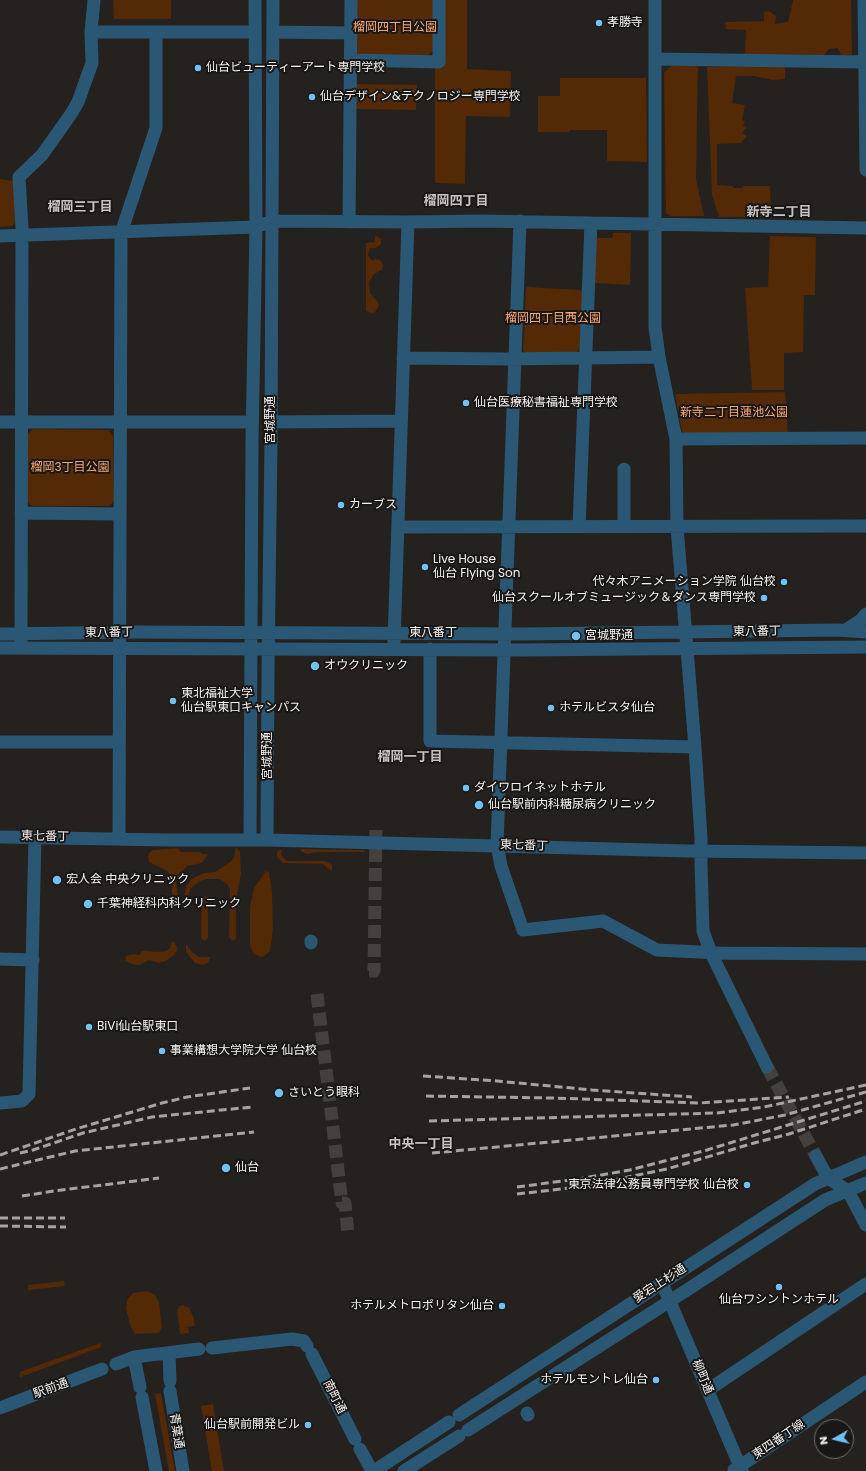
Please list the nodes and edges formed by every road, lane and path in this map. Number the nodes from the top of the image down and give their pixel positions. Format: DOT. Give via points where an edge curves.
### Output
graph roads {
  1 [pos="94,0"];
  2 [pos="255,0"];
  3 [pos="273,0"];
  4 [pos="350,0"];
  5 [pos="439,0"];
  6 [pos="655,0"];
  7 [pos="865,7"];
  8 [pos="91,32"];
  9 [pos="156,32"];
  10 [pos="255,32"];
  11 [pos="273,32"];
  12 [pos="350,32"];
  13 [pos="655,59"];
  14 [pos="350,60"];
  15 [pos="866,62"];
  16 [pos="866,170"];
  17 [pos="272,221"];
  18 [pos="520,221"];
  19 [pos="349,222"];
  20 [pos="408,222"];
  21 [pos="591,223"];
  22 [pos="655,224"];
  23 [pos="256,227"];
  24 [pos="866,228"];
  25 [pos="123,231"];
  26 [pos="22,235"];
  27 [pos="0,236"];
  28 [pos="659,357"];
  29 [pos="403,358"];
  30 [pos="585,358"];
  31 [pos="515,359"];
  32 [pos="400,421"];
  33 [pos="0,422"];
  34 [pos="21,422"];
  35 [pos="121,422"];
  36 [pos="252,422"];
  37 [pos="271,422"];
  38 [pos="866,438"];
  39 [pos="676,439"];
  40 [pos="624,469"];
  41 [pos="21,513"];
  42 [pos="120,514"];
  43 [pos="866,526"];
  44 [pos="398,527"];
  45 [pos="508,527"];
  46 [pos="579,527"];
  47 [pos="624,527"];
  48 [pos="677,527"];
  49 [pos="866,614"];
  50 [pos="846,630"];
  51 [pos="686,632"];
  52 [pos="866,632"];
  53 [pos="119,633"];
  54 [pos="252,633"];
  55 [pos="268,633"];
  56 [pos="394,633"];
  57 [pos="0,634"];
  58 [pos="22,634"];
  59 [pos="504,634"];
  60 [pos="864,645"];
  61 [pos="0,648"];
  62 [pos="21,648"];
  63 [pos="252,648"];
  64 [pos="268,648"];
  65 [pos="688,648"];
  66 [pos="120,649"];
  67 [pos="394,649"];
  68 [pos="430,649"];
  69 [pos="503,650"];
  70 [pos="0,742"];
  71 [pos="119,742"];
  72 [pos="501,742"];
  73 [pos="695,747"];
  74 [pos="0,837"];
  75 [pos="35,837"];
  76 [pos="119,839"];
  77 [pos="250,840"];
  78 [pos="268,840"];
  79 [pos="497,845"];
  80 [pos="701,851"];
  81 [pos="866,853"];
  82 [pos="711,953"];
  83 [pos="866,954"];
  84 [pos="0,959"];
  85 [pos="33,960"];
  86 [pos="767,1067"];
  87 [pos="0,1103"];
  88 [pos="816,1156"];
  89 [pos="866,1162"];
  90 [pos="828,1178"];
  91 [pos="866,1183"];
  92 [pos="848,1191"];
  93 [pos="866,1225"];
  94 [pos="662,1283"];
  95 [pos="866,1284"];
  96 [pos="670,1301"];
  97 [pos="169,1353"];
  98 [pos="134,1357"];
  99 [pos="116,1364"];
  100 [pos="102,1369"];
  101 [pos="866,1382"];
  102 [pos="708,1390"];
  103 [pos="0,1408"];
  104 [pos="738,1469"];
  105 [pos="156,1471"];
  106 [pos="183,1471"];
  107 [pos="373,1471"];
  108 [pos="404,1471"];
  1 -- 8 [label="street"];
  2 -- 10 [label="street, 宮城野通"];
  3 -- 11 [label="street, 宮城野通"];
  4 -- 12 [label="street"];
  5 -- 14 [label="street" via="439,62"];
  6 -- 13 [label="street"];
  7 -- 15 [label="street"];
  8 -- 9 [label="street"];
  8 -- 26 [label="street" via="92,63 78,102 42,155 18,177"];
  9 -- 10 [label="street"];
  9 -- 25 [label="street" via="156,128"];
  10 -- 23 [label="street, 宮城野通"];
  11 -- 12 [label="street"];
  11 -- 17 [label="street, 宮城野通"];
  12 -- 14 [label="street"];
  13 -- 15 [label="street"];
  13 -- 22 [label="street"];
  14 -- 19 [label="street"];
  15 -- 16 [label="street"];
  17 -- 19 [label="street"];
  17 -- 23 [label="street"];
  17 -- 37 [label="street, 宮城野通"];
  18 -- 20 [label="street"];
  18 -- 21 [label="street"];
  18 -- 31 [label="street"];
  19 -- 20 [label="street"];
  20 -- 29 [label="street"];
  21 -- 22 [label="street"];
  21 -- 30 [label="street"];
  22 -- 24 [label="street"];
  22 -- 28 [label="street" via="655,327"];
  23 -- 25 [label="street"];
  23 -- 36 [label="street, 宮城野通"];
  25 -- 26 [label="street"];
  25 -- 35 [label="street"];
  26 -- 27 [label="street"];
  26 -- 34 [label="street"];
  28 -- 30 [label="street"];
  28 -- 39 [label="street"];
  29 -- 31 [label="street"];
  29 -- 32 [label="street"];
  30 -- 31 [label="street"];
  30 -- 46 [label="street"];
  31 -- 45 [label="street"];
  32 -- 37 [label="street"];
  32 -- 44 [label="street"];
  33 -- 34 [label="street"];
  34 -- 35 [label="street"];
  34 -- 41 [label="street"];
  35 -- 36 [label="street"];
  35 -- 42 [label="street"];
  36 -- 54 [label="street, 宮城野通"];
  37 -- 55 [label="street, 宮城野通"];
  38 -- 39 [label="street"];
  39 -- 48 [label="street"];
  40 -- 47 [label="street"];
  41 -- 42 [label="street"];
  41 -- 58 [label="street"];
  42 -- 53 [label="street"];
  43 -- 48 [label="street"];
  44 -- 45 [label="street"];
  44 -- 56 [label="street"];
  45 -- 46 [label="street"];
  45 -- 59 [label="street"];
  46 -- 47 [label="street"];
  47 -- 48 [label="street"];
  48 -- 51 [label="street"];
  49 -- 50 [label="street"];
  50 -- 51 [label="street, 東八番丁"];
  50 -- 52 [label="street, 東八番丁"];
  51 -- 59 [label="street, 東八番丁"];
  51 -- 65 [label="street"];
  53 -- 54 [label="street, 東八番丁"];
  53 -- 58 [label="street, 東八番丁"];
  53 -- 66 [label="street"];
  54 -- 55 [label="street, 東八番丁"];
  54 -- 63 [label="street, 宮城野通"];
  55 -- 56 [label="street, 東八番丁"];
  55 -- 64 [label="street, 宮城野通"];
  56 -- 59 [label="street, 東八番丁"];
  56 -- 67 [label="street"];
  57 -- 58 [label="street, 東八番丁"];
  58 -- 62 [label="street"];
  59 -- 69 [label="street"];
  60 -- 65 [label="street, 東八番丁"];
  61 -- 62 [label="street, 東八番丁"];
  62 -- 66 [label="street, 東八番丁"];
  63 -- 64 [label="street, 東八番丁"];
  63 -- 66 [label="street, 東八番丁"];
  63 -- 77 [label="street, 宮城野通"];
  64 -- 67 [label="street, 東八番丁"];
  64 -- 78 [label="street, 宮城野通"];
  65 -- 69 [label="street, 東八番丁"];
  65 -- 73 [label="street"];
  66 -- 71 [label="street"];
  67 -- 68 [label="street, 東八番丁"];
  68 -- 69 [label="street, 東八番丁"];
  68 -- 72 [label="street" via="430,741"];
  69 -- 72 [label="street"];
  70 -- 71 [label="street"];
  71 -- 76 [label="street"];
  72 -- 73 [label="street"];
  72 -- 79 [label="street"];
  73 -- 80 [label="street"];
  74 -- 75 [label="street, 東七番丁"];
  75 -- 76 [label="street, 東七番丁"];
  75 -- 85 [label="street"];
  76 -- 77 [label="street, 東七番丁"];
  77 -- 78 [label="street, 東七番丁"];
  78 -- 79 [label="street, 東七番丁"];
  79 -- 80 [label="street, 東七番丁"];
  79 -- 82 [label="street" via="501,866 523,930 603,921 657,950"];
  80 -- 81 [label="street, 東七番丁"];
  80 -- 82 [label="street" via="703,931"];
  82 -- 83 [label="street"];
  82 -- 86 [label="street"];
  84 -- 85 [label="street"];
  85 -- 87 [label="street" via="29,1094 22,1101"];
  88 -- 90 [label="street"];
  89 -- 90 [label="street, 愛宕上杉通"];
  90 -- 92 [label="street"];
  90 -- 94 [label="street, 愛宕上杉通"];
  91 -- 92 [label="street, 愛宕上杉通"];
  92 -- 93 [label="street"];
  92 -- 96 [label="street, 愛宕上杉通" via="825,1200"];
  94 -- 96 [label="street, 柳町通"];
  94 -- 107 [label="street, 愛宕上杉通"];
  95 -- 102 [label="street"];
  96 -- 102 [label="street, 柳町通"];
  96 -- 108 [label="street, 愛宕上杉通"];
  97 -- 98 [label="street"];
  97 -- 106 [label="street, 青葉通" via="170,1386"];
  97 -- 107 [label="street, 南町通" via="292,1339 304,1341"];
  98 -- 99 [label="street"];
  98 -- 105 [label="street"];
  100 -- 103 [label="street, 駅前通"];
  101 -- 104 [label="street, 東四番丁線"];
  102 -- 104 [label="street, 柳町通"];
}
